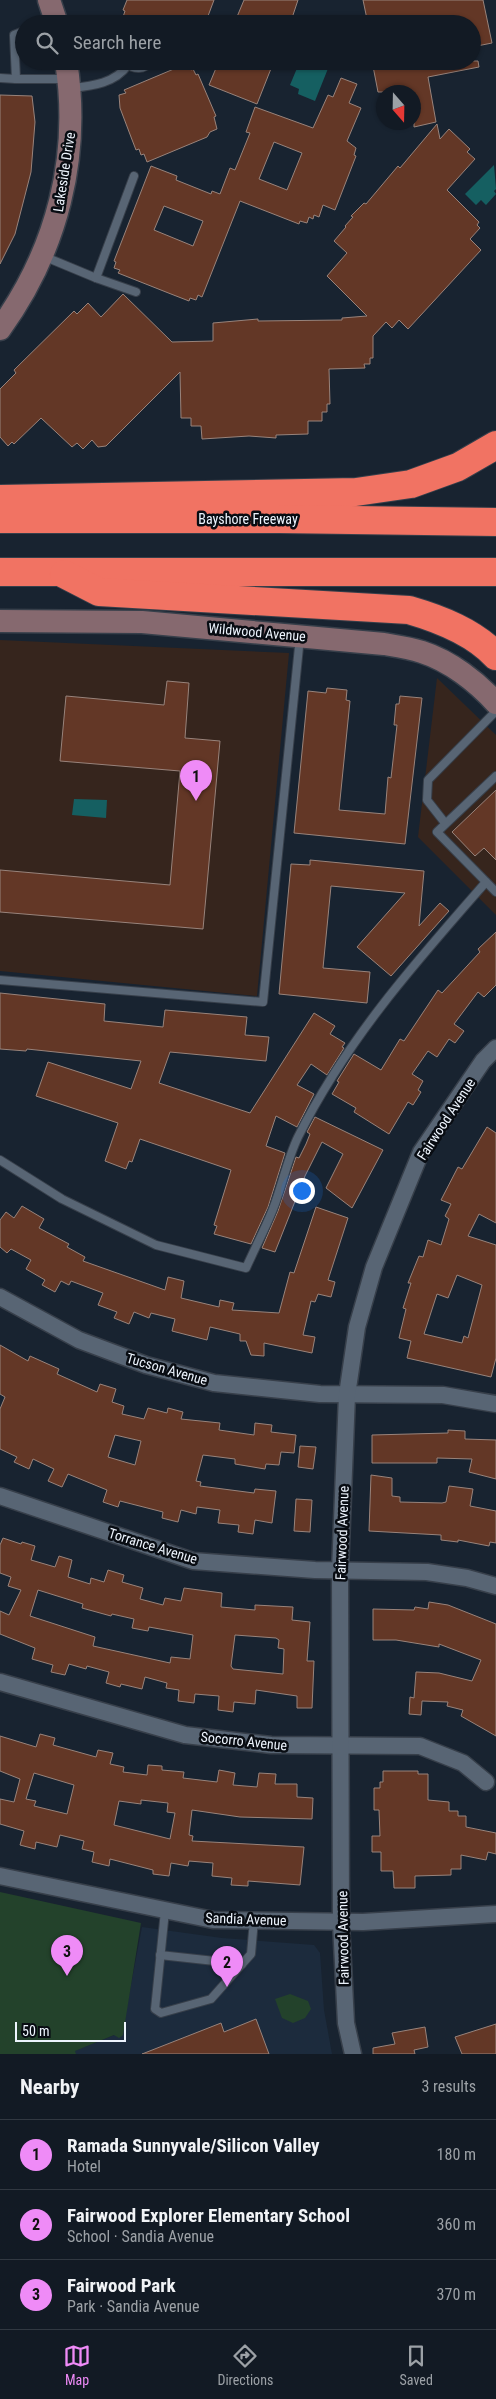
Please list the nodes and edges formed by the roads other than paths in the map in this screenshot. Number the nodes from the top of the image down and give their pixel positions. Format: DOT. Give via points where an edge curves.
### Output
graph roads {
  1 [pos="15,35"];
  2 [pos="15,57"];
  3 [pos="16,70"];
  4 [pos="123,70"];
  5 [pos="68,76"];
  6 [pos="0,78"];
  7 [pos="16,79"];
  8 [pos="134,176"];
  9 [pos="43,256"];
  10 [pos="96,278"];
  11 [pos="136,292"];
  12 [pos="0,329"];
  13 [pos="496,445"];
  14 [pos="0,499"];
  15 [pos="496,510"];
  16 [pos="0,520"];
  17 [pos="394,520"];
  18 [pos="496,522"];
  19 [pos="0,572"];
  20 [pos="60,572"];
  21 [pos="496,572"];
  22 [pos="0,622"];
  23 [pos="300,636"];
  24 [pos="496,656"];
  25 [pos="496,703"];
  26 [pos="496,711"];
  27 [pos="496,776"];
  28 [pos="445,823"];
  29 [pos="486,882"];
  30 [pos="496,892"];
  31 [pos="0,980"];
  32 [pos="496,1048"];
  33 [pos="0,1160"];
  34 [pos="0,1297"];
  35 [pos="348,1395"];
  36 [pos="496,1404"];
  37 [pos="0,1496"];
  38 [pos="340,1570"];
  39 [pos="496,1586"];
  40 [pos="0,1682"];
  41 [pos="342,1746"];
  42 [pos="486,1782"];
  43 [pos="0,1876"];
  44 [pos="165,1911"];
  45 [pos="496,1914"];
  46 [pos="254,1919"];
  47 [pos="341,1923"];
  48 [pos="160,1955"];
  49 [pos="242,1964"];
  50 [pos="353,2054"];
  1 -- 2 [label="lane"];
  3 -- 7 [label="lane"];
  4 -- 5 [label="lane" via="121,75 92,87"];
  5 -- 7 [label="lane"];
  5 -- 9 [label="street, Lakeside Drive" via="71,124 63,198"];
  6 -- 7 [label="lane"];
  8 -- 10 [label="lane"];
  9 -- 10 [label="lane"];
  9 -- 12 [label="street, Lakeside Drive" via="30,283"];
  10 -- 11 [label="lane"];
  13 -- 14 [label="highway" via="458,466 411,484 356,492"];
  15 -- 17 [label="highway"];
  16 -- 17 [label="highway, Bayshore Freeway"];
  17 -- 18 [label="highway, Bayshore Freeway"];
  19 -- 20 [label="highway"];
  20 -- 21 [label="highway"];
  20 -- 24 [label="highway" via="99,592 409,610 473,637"];
  22 -- 23 [label="street, Wildwood Avenue" via="142,622"];
  23 -- 25 [label="street, Wildwood Avenue" via="384,644 423,652 480,685"];
  23 -- 31 [label="lane" via="263,1002"];
  26 -- 28 [label="lane" via="428,780 427,800"];
  27 -- 28 [label="lane"];
  28 -- 29 [label="lane" via="437,832"];
  29 -- 30 [label="lane"];
  29 -- 33 [label="lane" via="404,974 326,1085 297,1139 273,1210 246,1268 156,1245 62,1199"];
  32 -- 35 [label="street, Fairwood Avenue" via="483,1061 422,1152 374,1268 357,1327"];
  34 -- 35 [label="street, Tucson Avenue" via="79,1340 146,1365 214,1383 285,1392"];
  35 -- 36 [label="street, Tucson Avenue" via="443,1395"];
  35 -- 38 [label="street, Fairwood Avenue"];
  37 -- 38 [label="street, Torrance Avenue" via="193,1561"];
  38 -- 39 [label="street, Torrance Avenue" via="427,1572"];
  38 -- 41 [label="street, Fairwood Avenue"];
  40 -- 41 [label="street, Socorro Avenue" via="185,1735 271,1745"];
  41 -- 42 [label="street, Socorro Avenue" via="420,1746 463,1762"];
  41 -- 47 [label="street, Fairwood Avenue"];
  43 -- 44 [label="street, Sandia Avenue"];
  44 -- 46 [label="street, Sandia Avenue" via="213,1920"];
  44 -- 48 [label="lane"];
  45 -- 47 [label="street, Sandia Avenue"];
  46 -- 47 [label="street, Sandia Avenue"];
  46 -- 49 [label="lane" via="251,1954"];
  47 -- 50 [label="street, Fairwood Avenue" via="346,2024"];
  48 -- 49 [label="lane"];
  48 -- 49 [label="lane" via="155,2009 161,2013 211,1999"];
}
